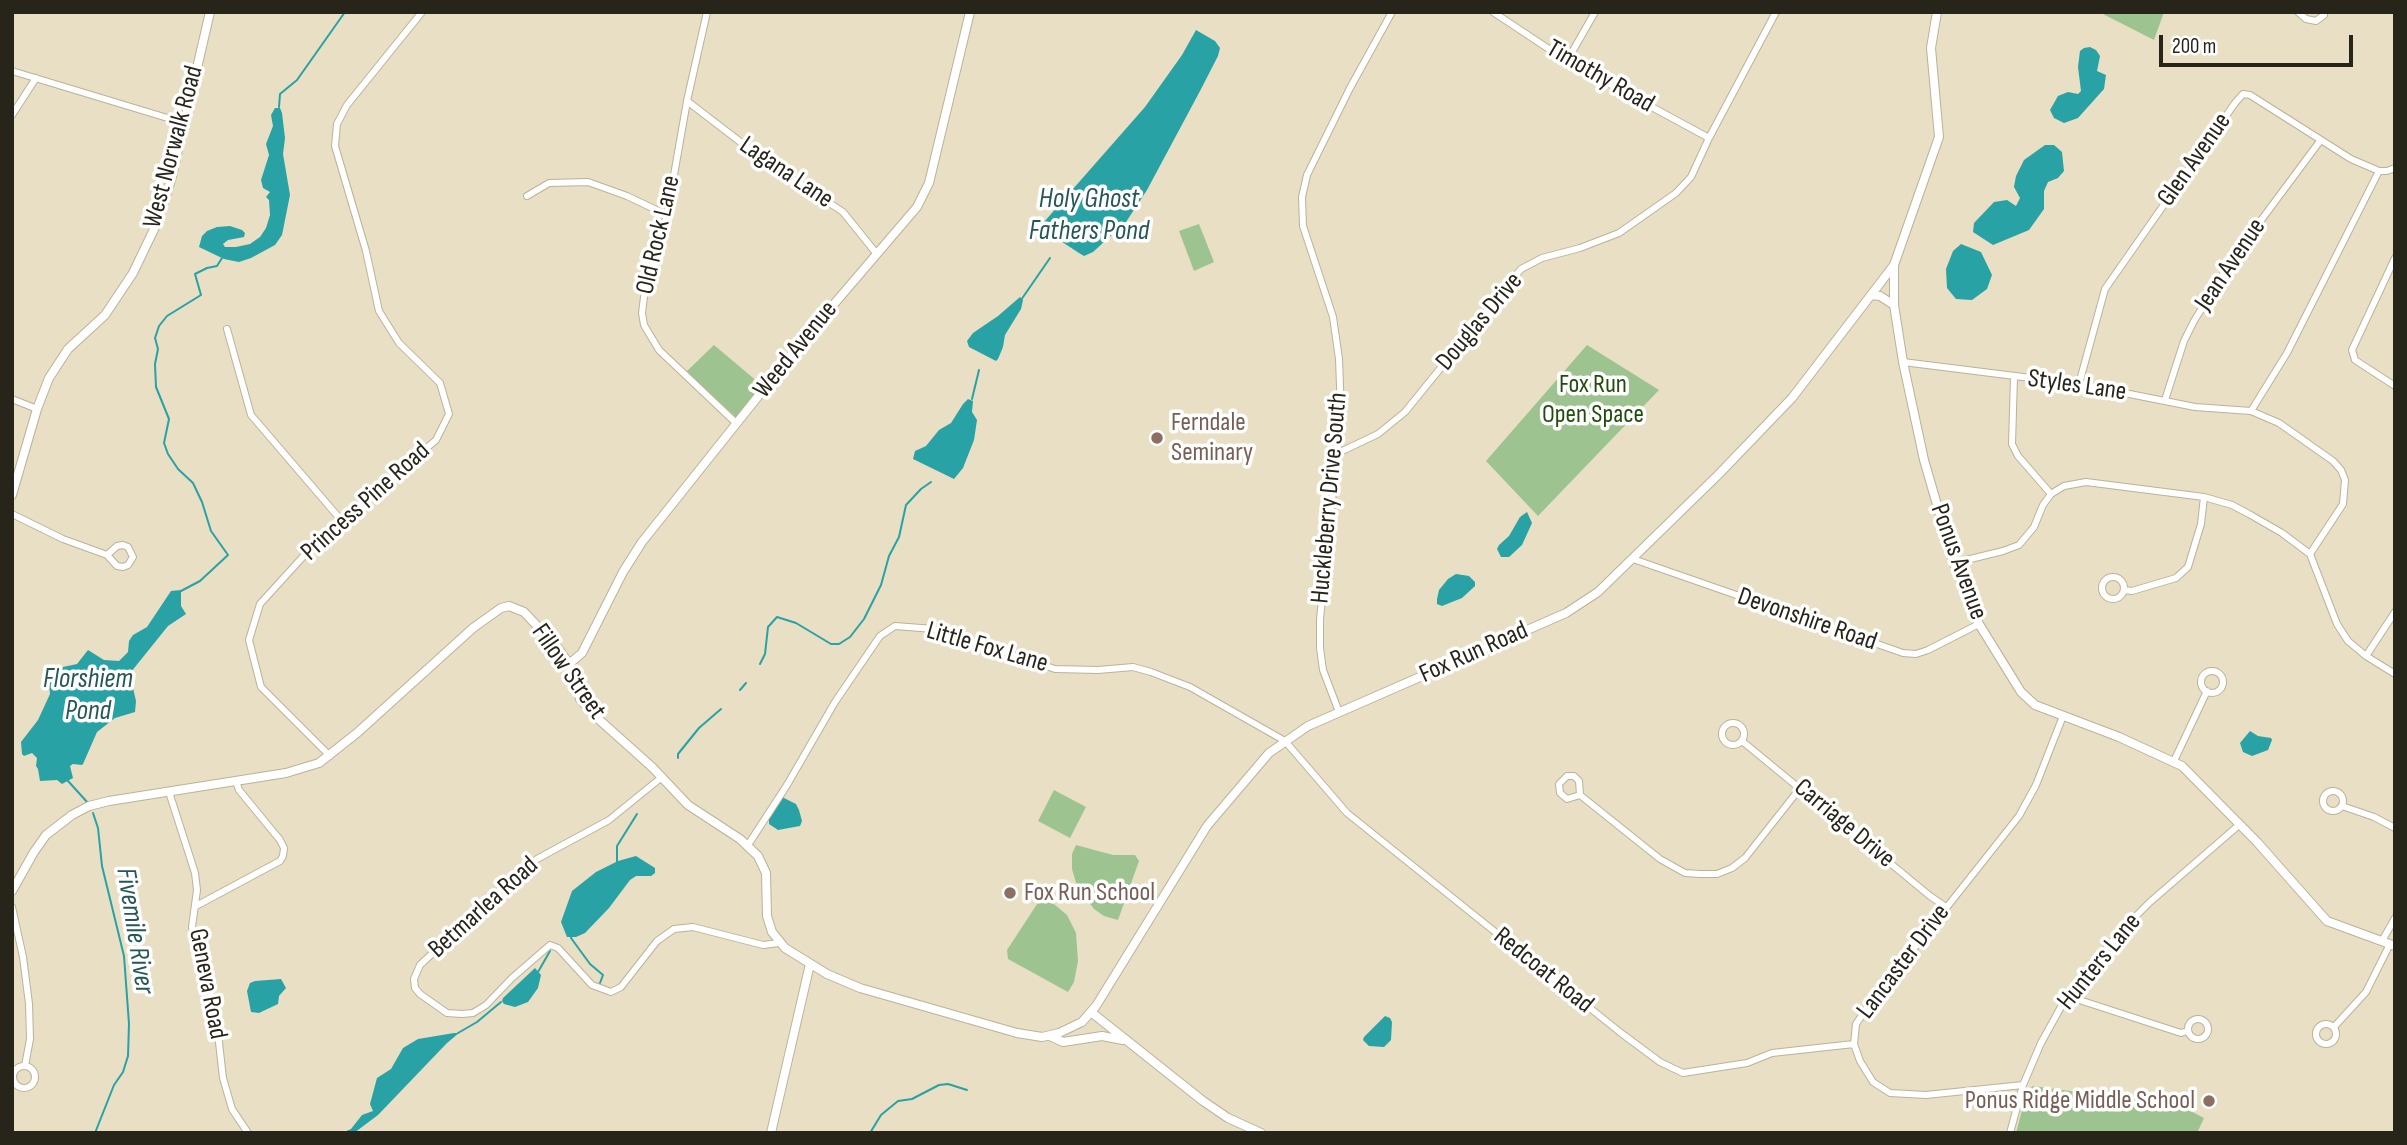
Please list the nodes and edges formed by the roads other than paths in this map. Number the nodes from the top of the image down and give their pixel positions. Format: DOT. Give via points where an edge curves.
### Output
graph roads {
  1 [pos="210,12"];
  2 [pos="422,12"];
  3 [pos="707,12"];
  4 [pos="970,12"];
  5 [pos="1392,12"];
  6 [pos="1493,12"];
  7 [pos="1595,12"];
  8 [pos="1776,12"];
  9 [pos="1937,12"];
  10 [pos="2298,12"];
  11 [pos="2323,15"];
  12 [pos="1567,61"];
  13 [pos="12,71"];
  14 [pos="36,78"];
  15 [pos="687,101"];
  16 [pos="12,115"];
  17 [pos="184,123"];
  18 [pos="1709,138"];
  19 [pos="2320,141"];
  20 [pos="2379,171"];
  21 [pos="2394,171"];
  22 [pos="527,196"];
  23 [pos="667,215"];
  24 [pos="876,253"];
  25 [pos="2395,258"];
  26 [pos="1894,265"];
  27 [pos="1871,295"];
  28 [pos="1895,305"];
  29 [pos="227,329"];
  30 [pos="1903,362"];
  31 [pos="2014,377"];
  32 [pos="2079,384"];
  33 [pos="2395,386"];
  34 [pos="12,399"];
  35 [pos="2165,400"];
  36 [pos="37,409"];
  37 [pos="2251,411"];
  38 [pos="736,423"];
  39 [pos="1338,453"];
  40 [pos="2051,494"];
  41 [pos="12,495"];
  42 [pos="2204,497"];
  43 [pos="12,514"];
  44 [pos="341,520"];
  45 [pos="2310,554"];
  46 [pos="107,555"];
  47 [pos="1633,559"];
  48 [pos="1954,563"];
  49 [pos="2124,590"];
  50 [pos="2395,612"];
  51 [pos="1979,624"];
  52 [pos="2366,656"];
  53 [pos="569,664"];
  54 [pos="2395,674"];
  55 [pos="2207,691"];
  56 [pos="1339,712"];
  57 [pos="2063,716"];
  58 [pos="1285,741"];
  59 [pos="1742,741"];
  60 [pos="330,756"];
  61 [pos="2174,761"];
  62 [pos="662,777"];
  63 [pos="236,781"];
  64 [pos="1801,787"];
  65 [pos="169,792"];
  66 [pos="1580,795"];
  67 [pos="2342,806"];
  68 [pos="2239,825"];
  69 [pos="2395,828"];
  70 [pos="748,845"];
  71 [pos="12,891"];
  72 [pos="196,906"];
  73 [pos="12,907"];
  74 [pos="1946,907"];
  75 [pos="2395,918"];
  76 [pos="779,943"];
  77 [pos="2389,944"];
  78 [pos="810,964"];
  79 [pos="2067,996"];
  80 [pos="1091,1012"];
  81 [pos="1075,1026"];
  82 [pos="2334,1027"];
  83 [pos="2187,1031"];
  84 [pos="1050,1036"];
  85 [pos="1087,1039"];
  86 [pos="1126,1041"];
  87 [pos="1854,1044"];
  88 [pos="25,1066"];
  89 [pos="2023,1085"];
  90 [pos="248,1133"];
  91 [pos="771,1133"];
  92 [pos="1261,1133"];
  93 [pos="2010,1133"];
  1 -- 17 [label="street, West Norwalk Road"];
  2 -- 44 [label="street, Princess Pine Road" via="347,105 337,124 335,146 379,311 399,343 440,383 449,414 436,440"];
  3 -- 15 [label="street, Old Rock Lane"];
  4 -- 24 [label="street, Weed Avenue" via="929,183 918,207"];
  5 -- 39 [label="street, Huckleberry Drive South" via="1307,175 1302,197 1303,226 1332,317 1339,359"];
  6 -- 12 [label="street, Timothy Road"];
  7 -- 12 [label="street"];
  8 -- 18 [label="street, Douglas Drive"];
  9 -- 26 [label="street, Ponus Avenue" via="1931,48 1939,137"];
  10 -- 11 [label="street" via="2316,21"];
  12 -- 18 [label="street, Timothy Road"];
  13 -- 14 [label="street"];
  14 -- 16 [label="street"];
  14 -- 17 [label="street"];
  15 -- 23 [label="street, Old Rock Lane"];
  15 -- 24 [label="street, Lagana Lane" via="843,212"];
  17 -- 36 [label="street, West Norwalk Road" via="158,223 133,273 105,315 58,361"];
  18 -- 39 [label="street, Douglas Drive" via="1691,177 1651,212 1619,233 1521,269 1405,412 1378,434"];
  19 -- 20 [label="street, Glen Avenue"];
  19 -- 32 [label="street, Glen Avenue" via="2243,94 2105,289"];
  19 -- 35 [label="street, Jean Avenue" via="2233,258 2194,321"];
  20 -- 21 [label="street"];
  20 -- 37 [label="street" via="2287,353"];
  22 -- 23 [label="street" via="549,183 588,182"];
  23 -- 38 [label="street, Old Rock Lane" via="644,297 644,325 659,350"];
  24 -- 38 [label="street, Weed Avenue"];
  25 -- 33 [label="street" via="2353,350 2356,360"];
  26 -- 27 [label="street, Fox Run Road"];
  26 -- 28 [label="street, Ponus Avenue"];
  27 -- 28 [label="street"];
  27 -- 47 [label="street, Fox Run Road" via="1792,398"];
  28 -- 30 [label="street, Ponus Avenue"];
  29 -- 44 [label="street" via="251,415"];
  30 -- 31 [label="street, Styles Lane"];
  30 -- 48 [label="street, Ponus Avenue" via="1924,460"];
  31 -- 32 [label="street, Styles Lane"];
  31 -- 40 [label="street" via="2012,444"];
  32 -- 35 [label="street, Styles Lane"];
  34 -- 36 [label="street"];
  35 -- 37 [label="street, Styles Lane"];
  36 -- 41 [label="street, West Norwalk Road"];
  37 -- 45 [label="street, Styles Lane" via="2279,423 2341,470 2343,503"];
  38 -- 53 [label="street, Weed Avenue" via="634,553 582,653"];
  39 -- 56 [label="street, Huckleberry Drive South" via="1320,648"];
  40 -- 42 [label="street" via="2086,482"];
  40 -- 48 [label="street" via="2019,545"];
  42 -- 45 [label="street" via="2249,514"];
  42 -- 49 [label="street" via="2188,567 2176,578"];
  43 -- 46 [label="street"];
  44 -- 60 [label="street, Princess Pine Road" via="260,604 249,640 261,687"];
  45 -- 52 [label="street" via="2337,624"];
  47 -- 51 [label="street, Devonshire Road" via="1903,653 1928,650"];
  47 -- 56 [label="street, Fox Run Road" via="1598,592 1566,613"];
  48 -- 51 [label="street, Ponus Avenue"];
  50 -- 52 [label="street"];
  51 -- 57 [label="street, Ponus Avenue" via="2028,699"];
  52 -- 54 [label="street"];
  53 -- 60 [label="street, Fillow Street" via="524,612 501,608"];
  53 -- 62 [label="street, Fillow Street" via="580,699"];
  55 -- 61 [label="street"];
  56 -- 58 [label="street, Fox Run Road"];
  57 -- 61 [label="street, Ponus Avenue"];
  57 -- 74 [label="street, Lancaster Drive" via="2019,816"];
  58 -- 70 [label="street, Little Fox Lane" via="1190,687 1151,672 1133,667 1055,669 934,629 895,626 880,636 835,702"];
  58 -- 80 [label="street, Fox Run Road" via="1263,759 1207,826"];
  58 -- 87 [label="street, Redcoat Road" via="1347,813 1660,1062 1683,1073 1747,1063 1772,1053"];
  59 -- 64 [label="street, Carriage Drive"];
  60 -- 63 [label="street, Fillow Street" via="304,769"];
  61 -- 68 [label="street, Ponus Avenue"];
  62 -- 70 [label="street, Fillow Street" via="698,813"];
  62 -- 76 [label="street, Betmarlea Road" via="609,820 550,851 507,883 420,965 415,988 447,1013 473,1013 550,945 592,985 611,992 627,981 657,941 674,929 693,927 763,944"];
  63 -- 65 [label="street, Fillow Street"];
  63 -- 72 [label="street" via="280,840 284,856"];
  64 -- 66 [label="street" via="1745,858 1717,874 1685,873 1660,859"];
  64 -- 74 [label="street, Carriage Drive"];
  65 -- 71 [label="street, Fillow Street" via="109,801 72,815 41,842"];
  65 -- 72 [label="street, Geneva Road" via="195,873"];
  67 -- 69 [label="street"];
  68 -- 77 [label="street, Ponus Avenue" via="2327,920"];
  68 -- 79 [label="street, Hunters Lane" via="2150,902"];
  70 -- 76 [label="street, Fillow Street" via="766,873 766,916"];
  72 -- 90 [label="street, Geneva Road" via="192,927 216,1016 223,1078 232,1109"];
  73 -- 88 [label="street" via="29,1004"];
  74 -- 87 [label="street, Lancaster Drive" via="1867,1007 1856,1024"];
  75 -- 77 [label="street"];
  76 -- 78 [label="street"];
  77 -- 82 [label="street" via="2366,992"];
  78 -- 84 [label="street" via="860,988 1017,1033"];
  78 -- 91 [label="street"];
  79 -- 83 [label="street"];
  79 -- 89 [label="street, Hunters Lane"];
  80 -- 81 [label="street"];
  80 -- 86 [label="street"];
  81 -- 84 [label="street"];
  81 -- 85 [label="street"];
  84 -- 85 [label="street" via="1063,1042"];
  85 -- 86 [label="street" via="1102,1036"];
  86 -- 92 [label="street" via="1203,1101"];
  87 -- 89 [label="street, Lancaster Drive" via="1873,1082 1890,1093 1926,1095"];
  89 -- 93 [label="street, Hunters Lane"];
}
